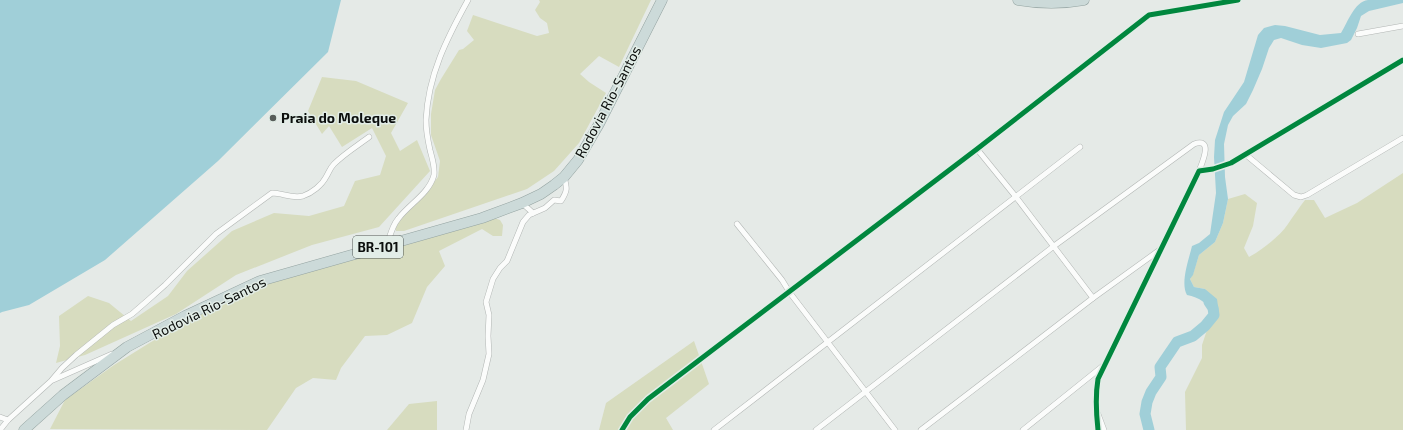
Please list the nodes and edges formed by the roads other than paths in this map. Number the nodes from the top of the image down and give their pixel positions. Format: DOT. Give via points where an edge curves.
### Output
graph roads {
  1 [pos="468,0"];
  2 [pos="662,0"];
  3 [pos="1018,0"];
  4 [pos="1084,0"];
  5 [pos="1238,0"];
  6 [pos="1403,26"];
  7 [pos="1358,34"];
  8 [pos="1403,60"];
  9 [pos="369,137"];
  10 [pos="1403,138"];
  11 [pos="1080,147"];
  12 [pos="977,149"];
  13 [pos="1245,154"];
  14 [pos="1199,171"];
  15 [pos="564,176"];
  16 [pos="1016,197"];
  17 [pos="522,203"];
  18 [pos="533,213"];
  19 [pos="737,224"];
  20 [pos="387,245"];
  21 [pos="1054,246"];
  22 [pos="1162,248"];
  23 [pos="790,293"];
  24 [pos="1093,298"];
  25 [pos="829,342"];
  26 [pos="127,347"];
  27 [pos="1105,364"];
  28 [pos="51,381"];
  29 [pos="866,392"];
  30 [pos="1095,406"];
  31 [pos="0,417"];
  32 [pos="8,420"];
  33 [pos="0,430"];
  34 [pos="24,430"];
  35 [pos="466,430"];
  36 [pos="622,430"];
  37 [pos="714,430"];
  38 [pos="816,430"];
  39 [pos="895,430"];
  40 [pos="921,430"];
  41 [pos="1023,430"];
  42 [pos="1098,430"];
  43 [pos="1104,430"];
  1 -- 20 [label="street" via="436,66 430,90 426,120 434,174 423,194 398,220"];
  2 -- 15 [label="highway, Rodovia Rio-Santos / BR-101" via="599,124 578,160"];
  3 -- 4 [label="highway" via="1038,3"];
  5 -- 12 [label="street" via="1149,16"];
  6 -- 7 [label="street"];
  8 -- 13 [label="street"];
  9 -- 28 [label="street" via="333,165 321,185 314,190 303,196 289,197 272,193 228,225 147,301 76,355"];
  10 -- 13 [label="street" via="1302,197 1294,195"];
  11 -- 16 [label="street"];
  12 -- 16 [label="street"];
  12 -- 23 [label="street"];
  13 -- 14 [label="street" via="1230,163"];
  14 -- 21 [label="street" via="1206,151 1198,142"];
  14 -- 22 [label="street"];
  15 -- 17 [label="highway, Rodovia Rio-Santos / BR-101" via="541,194"];
  15 -- 18 [label="street" via="567,188 561,201 554,200 545,208"];
  16 -- 21 [label="street"];
  16 -- 25 [label="street"];
  17 -- 18 [label="street"];
  17 -- 20 [label="highway, Rodovia Rio-Santos / BR-101" via="482,218"];
  18 -- 35 [label="street" via="521,226 507,261 493,279 488,292 486,302 489,315 489,354"];
  19 -- 23 [label="street"];
  20 -- 26 [label="highway, Rodovia Rio-Santos / BR-101" via="260,281"];
  21 -- 24 [label="street"];
  21 -- 29 [label="street"];
  22 -- 24 [label="street"];
  22 -- 27 [label="street"];
  23 -- 25 [label="street"];
  23 -- 36 [label="street" via="648,400 630,417"];
  24 -- 40 [label="street"];
  25 -- 29 [label="street"];
  25 -- 37 [label="street"];
  26 -- 28 [label="street"];
  26 -- 34 [label="highway, Rodovia Rio-Santos / BR-101" via="63,395"];
  27 -- 30 [label="street" via="1098,379"];
  27 -- 41 [label="street"];
  28 -- 32 [label="street"];
  29 -- 38 [label="street"];
  29 -- 39 [label="street"];
  30 -- 42 [label="street"];
  30 -- 43 [label="street"];
  31 -- 32 [label="street"];
  32 -- 33 [label="street"];
}
